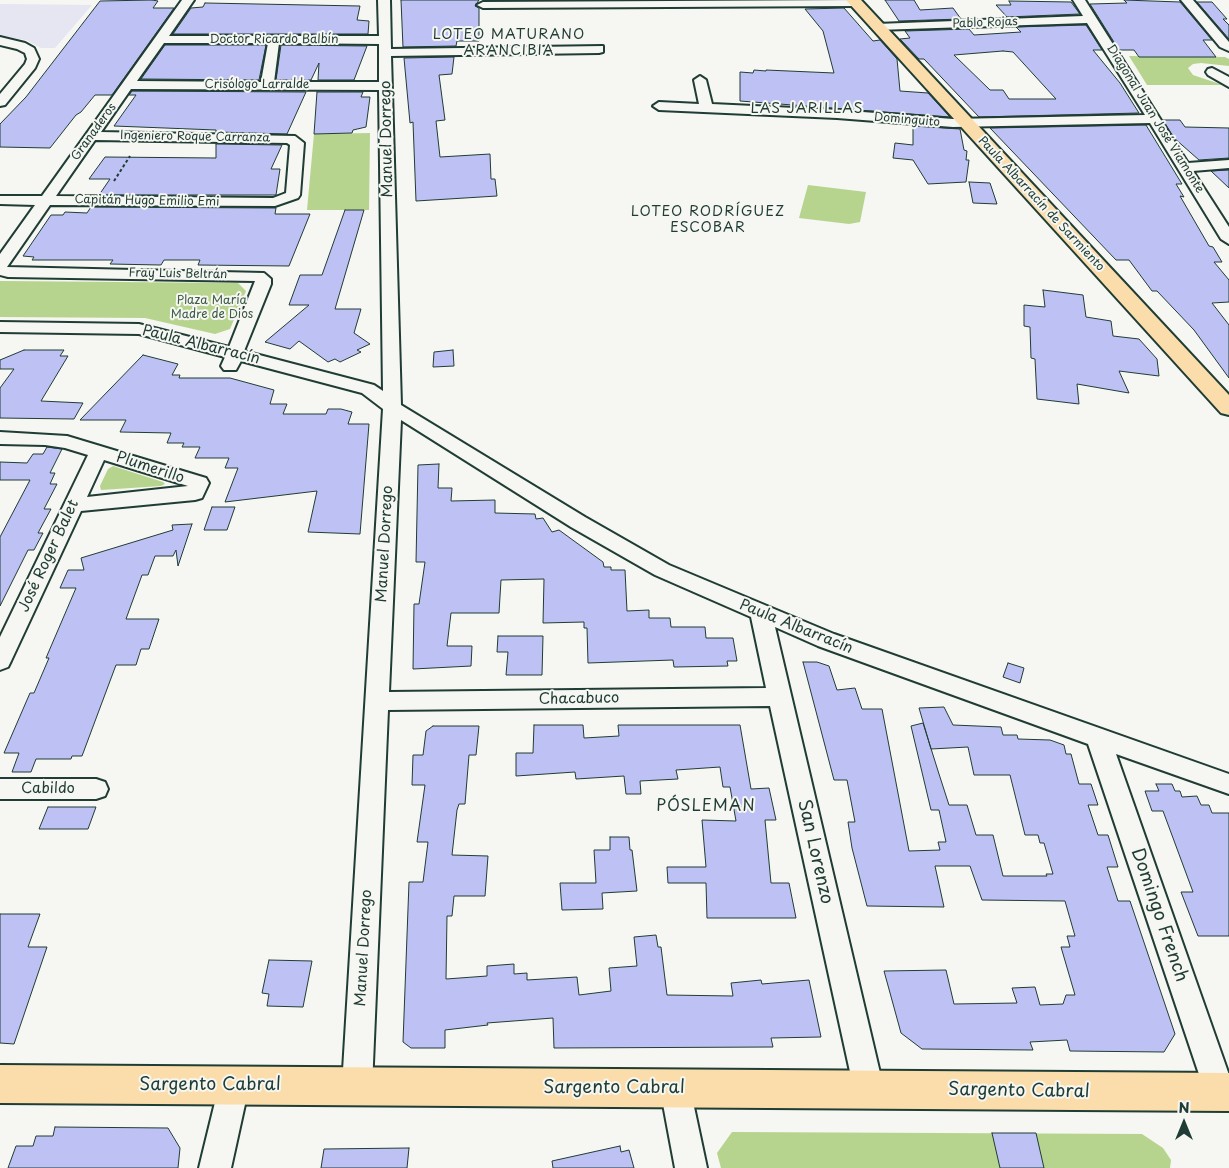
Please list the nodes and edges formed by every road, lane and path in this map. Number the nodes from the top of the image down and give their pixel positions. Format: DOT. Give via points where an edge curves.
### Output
graph roads {
  1 [pos="188,0"];
  2 [pos="384,0"];
  3 [pos="1079,0"];
  4 [pos="1188,0"];
  5 [pos="854,2"];
  6 [pos="483,5"];
  7 [pos="1092,19"];
  8 [pos="877,27"];
  9 [pos="162,39"];
  10 [pos="274,40"];
  11 [pos="0,41"];
  12 [pos="385,47"];
  13 [pos="1229,47"];
  14 [pos="599,49"];
  15 [pos="12,53"];
  16 [pos="1212,72"];
  17 [pos="700,80"];
  18 [pos="0,83"];
  19 [pos="1229,83"];
  20 [pos="129,85"];
  21 [pos="267,85"];
  22 [pos="386,86"];
  23 [pos="0,102"];
  24 [pos="659,106"];
  25 [pos="706,108"];
  26 [pos="1156,120"];
  27 [pos="967,123"];
  28 [pos="92,136"];
  29 [pos="130,156"];
  30 [pos="1229,164"];
  31 [pos="1185,167"];
  32 [pos="114,181"];
  33 [pos="293,195"];
  34 [pos="0,200"];
  35 [pos="46,200"];
  36 [pos="1229,239"];
  37 [pos="0,264"];
  38 [pos="0,270"];
  39 [pos="2,334"];
  40 [pos="233,360"];
  41 [pos="392,407"];
  42 [pos="1229,408"];
  43 [pos="0,438"];
  44 [pos="99,451"];
  45 [pos="73,505"];
  46 [pos="761,614"];
  47 [pos="0,661"];
  48 [pos="780,697"];
  49 [pos="377,701"];
  50 [pos="1098,737"];
  51 [pos="1229,784"];
  52 [pos="0,789"];
  53 [pos="96,789"];
  54 [pos="0,1084"];
  55 [pos="234,1086"];
  56 [pos="357,1087"];
  57 [pos="675,1088"];
  58 [pos="869,1090"];
  59 [pos="1224,1092"];
  60 [pos="215,1168"];
  61 [pos="692,1168"];
  1 -- 9 [label="street, Granaderos"];
  2 -- 12 [label="street, Manuel Dorrego"];
  3 -- 7 [label="street, Diagonal Juan José Viamonte"];
  4 -- 13 [label="street"];
  5 -- 6 [label="street"];
  5 -- 8 [label="main road, Paula Albarracín de Sarmiento"];
  7 -- 8 [label="street, Pablo Rojas"];
  7 -- 26 [label="street, Diagonal Juan José Viamonte"];
  8 -- 27 [label="main road, Paula Albarracín de Sarmiento"];
  9 -- 10 [label="street, Doctor Ricardo Balbín"];
  9 -- 20 [label="street, Granaderos"];
  10 -- 12 [label="street, Doctor Ricardo Balbín"];
  10 -- 21 [label="street"];
  11 -- 15 [label="street"];
  12 -- 14 [label="street, Doctor Ricardo Balbín"];
  12 -- 22 [label="street, Manuel Dorrego"];
  15 -- 18 [label="street"];
  15 -- 23 [label="street" via="32,54 33,62"];
  16 -- 19 [label="street"];
  17 -- 25 [label="street"];
  20 -- 21 [label="street, Crisólogo Larralde"];
  20 -- 28 [label="street, Granaderos"];
  21 -- 22 [label="street, Crisólogo Larralde"];
  22 -- 41 [label="street, Manuel Dorrego"];
  24 -- 25 [label="street, Dominguito"];
  25 -- 27 [label="street, Dominguito"];
  26 -- 27 [label="street, Dominguito"];
  26 -- 31 [label="street, Diagonal Juan José Viamonte"];
  27 -- 42 [label="main road, Paula Albarracín de Sarmiento"];
  28 -- 33 [label="street, Ingeniero Roque Carranza" via="294,140 297,143"];
  28 -- 35 [label="street, Granaderos"];
  29 -- 32 [label="path"];
  30 -- 31 [label="street"];
  31 -- 36 [label="street, Diagonal Juan José Viamonte"];
  33 -- 35 [label="street, Capitán Hugo Emilio Emi" via="275,202"];
  34 -- 35 [label="street, Capitán Hugo Emilio Emi"];
  35 -- 37 [label="street, Granaderos"];
  38 -- 40 [label="street, Fray Luis Beltrán" via="258,276 263,279 263,284"];
  39 -- 40 [label="street, Paula Albarracín" via="133,341"];
  40 -- 41 [label="street, Paula Albarracín"];
  41 -- 46 [label="street, Paula Albarracín" via="618,546 662,570"];
  41 -- 49 [label="street, Manuel Dorrego"];
  43 -- 44 [label="street, Plumerillo" via="57,440"];
  44 -- 45 [label="street, José Roger Balet"];
  44 -- 45 [label="street, Plumerillo" via="199,483 195,492"];
  45 -- 47 [label="street, José Roger Balet"];
  46 -- 48 [label="street, San Lorenzo"];
  46 -- 50 [label="street, Paula Albarracín" via="876,659"];
  48 -- 49 [label="street, Chacabuco"];
  48 -- 58 [label="street, San Lorenzo"];
  49 -- 56 [label="street, Manuel Dorrego"];
  50 -- 51 [label="street, Paula Albarracín"];
  50 -- 59 [label="street, Domingo French"];
  52 -- 53 [label="street, Cabildo"];
  54 -- 55 [label="main road, Sargento Cabral"];
  55 -- 56 [label="main road, Sargento Cabral"];
  55 -- 60 [label="street"];
  56 -- 57 [label="main road, Sargento Cabral"];
  57 -- 58 [label="main road, Sargento Cabral"];
  57 -- 61 [label="street"];
  58 -- 59 [label="main road, Sargento Cabral"];
}
